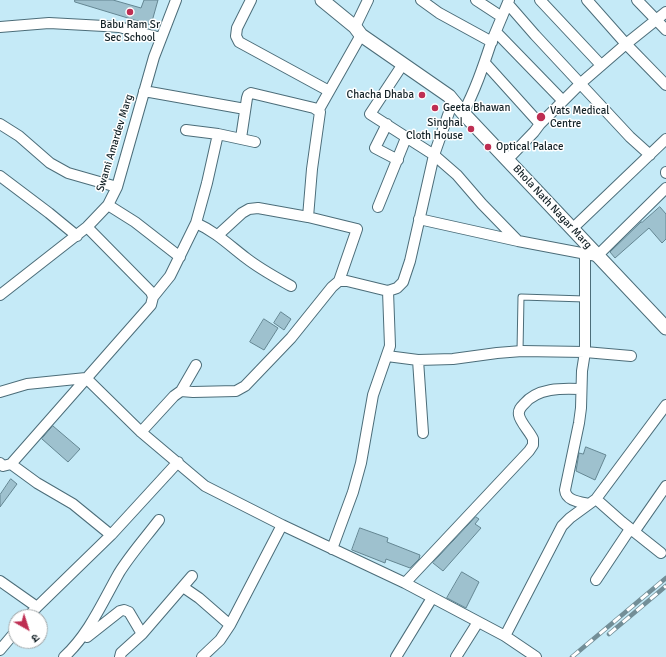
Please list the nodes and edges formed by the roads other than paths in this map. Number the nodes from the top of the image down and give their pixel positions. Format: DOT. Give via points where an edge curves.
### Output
graph roads {
  1 [pos="176,0"];
  2 [pos="251,0"];
  3 [pos="322,0"];
  4 [pos="368,0"];
  5 [pos="421,0"];
  6 [pos="476,0"];
  7 [pos="540,0"];
  8 [pos="587,0"];
  9 [pos="637,0"];
  10 [pos="509,2"];
  11 [pos="666,12"];
  12 [pos="502,17"];
  13 [pos="657,20"];
  14 [pos="0,27"];
  15 [pos="666,30"];
  16 [pos="358,31"];
  17 [pos="496,32"];
  18 [pos="160,38"];
  19 [pos="492,42"];
  20 [pos="626,44"];
  21 [pos="485,63"];
  22 [pos="403,64"];
  23 [pos="601,65"];
  24 [pos="581,83"];
  25 [pos="666,85"];
  26 [pos="144,91"];
  27 [pos="329,91"];
  28 [pos="453,101"];
  29 [pos="563,101"];
  30 [pos="245,109"];
  31 [pos="318,111"];
  32 [pos="463,113"];
  33 [pos="0,124"];
  34 [pos="387,124"];
  35 [pos="540,124"];
  36 [pos="186,130"];
  37 [pos="218,134"];
  38 [pos="241,138"];
  39 [pos="406,138"];
  40 [pos="666,139"];
  41 [pos="256,142"];
  42 [pos="434,155"];
  43 [pos="650,155"];
  44 [pos="398,160"];
  45 [pos="507,160"];
  46 [pos="0,176"];
  47 [pos="116,187"];
  48 [pos="666,188"];
  49 [pos="108,205"];
  50 [pos="378,207"];
  51 [pos="308,217"];
  52 [pos="420,219"];
  53 [pos="196,223"];
  54 [pos="87,227"];
  55 [pos="572,229"];
  56 [pos="218,235"];
  57 [pos="77,236"];
  58 [pos="518,241"];
  59 [pos="591,255"];
  60 [pos="180,257"];
  61 [pos="339,281"];
  62 [pos="291,286"];
  63 [pos="388,291"];
  64 [pos="0,296"];
  65 [pos="153,296"];
  66 [pos="585,299"];
  67 [pos="666,328"];
  68 [pos="520,351"];
  69 [pos="585,352"];
  70 [pos="387,356"];
  71 [pos="631,356"];
  72 [pos="418,360"];
  73 [pos="196,365"];
  74 [pos="86,378"];
  75 [pos="1,389"];
  76 [pos="580,389"];
  77 [pos="181,391"];
  78 [pos="666,404"];
  79 [pos="141,432"];
  80 [pos="424,433"];
  81 [pos="178,462"];
  82 [pos="0,463"];
  83 [pos="11,464"];
  84 [pos="666,486"];
  85 [pos="593,501"];
  86 [pos="159,520"];
  87 [pos="282,525"];
  88 [pos="632,530"];
  89 [pos="111,535"];
  90 [pos="332,549"];
  91 [pos="661,553"];
  92 [pos="192,576"];
  93 [pos="596,580"];
  94 [pos="0,581"];
  95 [pos="405,583"];
  96 [pos="183,587"];
  97 [pos="432,598"];
  98 [pos="37,607"];
  99 [pos="478,622"];
  100 [pos="230,624"];
  101 [pos="142,634"];
  102 [pos="505,636"];
  103 [pos="87,637"];
  104 [pos="8,641"];
  105 [pos="0,650"];
  106 [pos="64,657"];
  107 [pos="120,657"];
  108 [pos="202,657"];
  109 [pos="396,657"];
  110 [pos="456,657"];
  111 [pos="536,657"];
  1 -- 18 [label="street, Swami Amardev Marg"];
  2 -- 27 [label="street" via="237,28 238,42"];
  3 -- 16 [label="street, Bhola Nath Nagar Marg"];
  4 -- 16 [label="street"];
  5 -- 19 [label="street" via="439,13"];
  6 -- 12 [label="street"];
  7 -- 23 [label="street"];
  8 -- 20 [label="street"];
  9 -- 13 [label="street"];
  10 -- 12 [label="street"];
  10 -- 24 [label="street" via="535,35"];
  11 -- 13 [label="street"];
  12 -- 17 [label="street"];
  13 -- 15 [label="street"];
  13 -- 20 [label="street"];
  14 -- 18 [label="street" via="49,23 111,26"];
  16 -- 22 [label="street, Bhola Nath Nagar Marg"];
  16 -- 27 [label="street"];
  17 -- 19 [label="street"];
  17 -- 29 [label="street"];
  18 -- 26 [label="street, Swami Amardev Marg"];
  19 -- 21 [label="street"];
  20 -- 23 [label="street"];
  20 -- 25 [label="street"];
  21 -- 32 [label="street"];
  21 -- 35 [label="street"];
  22 -- 28 [label="street, Bhola Nath Nagar Marg"];
  22 -- 34 [label="street" via="370,114"];
  23 -- 24 [label="street"];
  24 -- 29 [label="street"];
  24 -- 43 [label="street"];
  26 -- 30 [label="street"];
  26 -- 47 [label="street, Swami Amardev Marg"];
  27 -- 31 [label="street"];
  28 -- 32 [label="street, Bhola Nath Nagar Marg"];
  28 -- 42 [label="street"];
  29 -- 35 [label="street"];
  30 -- 31 [label="street" via="248,95 254,93"];
  30 -- 38 [label="street"];
  31 -- 51 [label="street" via="320,117"];
  32 -- 45 [label="street, Bhola Nath Nagar Marg"];
  33 -- 47 [label="street" via="19,136 50,163 68,173"];
  34 -- 39 [label="street"];
  34 -- 44 [label="street" via="375,148"];
  35 -- 45 [label="street"];
  36 -- 37 [label="street"];
  37 -- 38 [label="street"];
  37 -- 53 [label="street"];
  38 -- 41 [label="street"];
  39 -- 42 [label="street"];
  39 -- 44 [label="street"];
  40 -- 43 [label="street"];
  42 -- 52 [label="street"];
  42 -- 58 [label="street" via="457,175"];
  43 -- 55 [label="street"];
  44 -- 50 [label="street"];
  45 -- 55 [label="street, Bhola Nath Nagar Marg"];
  46 -- 57 [label="street"];
  47 -- 49 [label="street, Swami Amardev Marg"];
  48 -- 59 [label="street"];
  49 -- 54 [label="street, Swami Amardev Marg"];
  49 -- 60 [label="street" via="135,222"];
  51 -- 56 [label="street" via="258,208 250,209"];
  51 -- 61 [label="street" via="357,229"];
  52 -- 58 [label="street"];
  52 -- 63 [label="street" via="403,282 397,288"];
  53 -- 56 [label="street"];
  53 -- 60 [label="street"];
  54 -- 57 [label="street, Swami Amardev Marg"];
  54 -- 65 [label="street"];
  55 -- 59 [label="street, Bhola Nath Nagar Marg"];
  56 -- 62 [label="street" via="247,259"];
  57 -- 64 [label="street, Swami Amardev Marg"];
  58 -- 59 [label="street"];
  59 -- 66 [label="street"];
  59 -- 67 [label="street, Bhola Nath Nagar Marg"];
  60 -- 65 [label="street" via="170,276"];
  61 -- 63 [label="street"];
  61 -- 77 [label="street" via="291,338 245,386 236,391"];
  63 -- 70 [label="street" via="390,346"];
  65 -- 74 [label="street" via="150,304"];
  66 -- 68 [label="lane" via="520,297"];
  66 -- 69 [label="street"];
  68 -- 69 [label="street"];
  68 -- 72 [label="street" via="454,359"];
  69 -- 71 [label="street"];
  69 -- 76 [label="street"];
  70 -- 72 [label="street"];
  70 -- 90 [label="street" via="373,394 354,492"];
  72 -- 80 [label="street"];
  73 -- 77 [label="street"];
  74 -- 75 [label="street"];
  74 -- 79 [label="street"];
  74 -- 83 [label="street"];
  76 -- 85 [label="street" via="579,423 565,495 568,498"];
  76 -- 95 [label="street" via="560,388 545,391 526,402 519,415 534,439 529,451"];
  77 -- 79 [label="street"];
  78 -- 85 [label="street"];
  79 -- 81 [label="street"];
  81 -- 87 [label="street" via="205,486"];
  81 -- 89 [label="street"];
  82 -- 83 [label="street" via="3,466"];
  83 -- 89 [label="street" via="73,504"];
  84 -- 88 [label="street"];
  85 -- 88 [label="street"];
  85 -- 102 [label="street" via="562,526"];
  86 -- 106 [label="street" via="120,572 87,630"];
  87 -- 90 [label="street"];
  87 -- 100 [label="street"];
  88 -- 91 [label="street"];
  88 -- 93 [label="street"];
  89 -- 98 [label="street"];
  90 -- 95 [label="street"];
  92 -- 96 [label="street"];
  94 -- 98 [label="street"];
  95 -- 97 [label="street"];
  96 -- 100 [label="street"];
  96 -- 101 [label="street"];
  97 -- 99 [label="street"];
  97 -- 109 [label="street"];
  99 -- 102 [label="street"];
  99 -- 110 [label="street"];
  100 -- 108 [label="street" via="220,640"];
  101 -- 103 [label="street" via="129,612 124,610"];
  101 -- 107 [label="street"];
  102 -- 111 [label="street"];
  104 -- 105 [label="street"];
}
